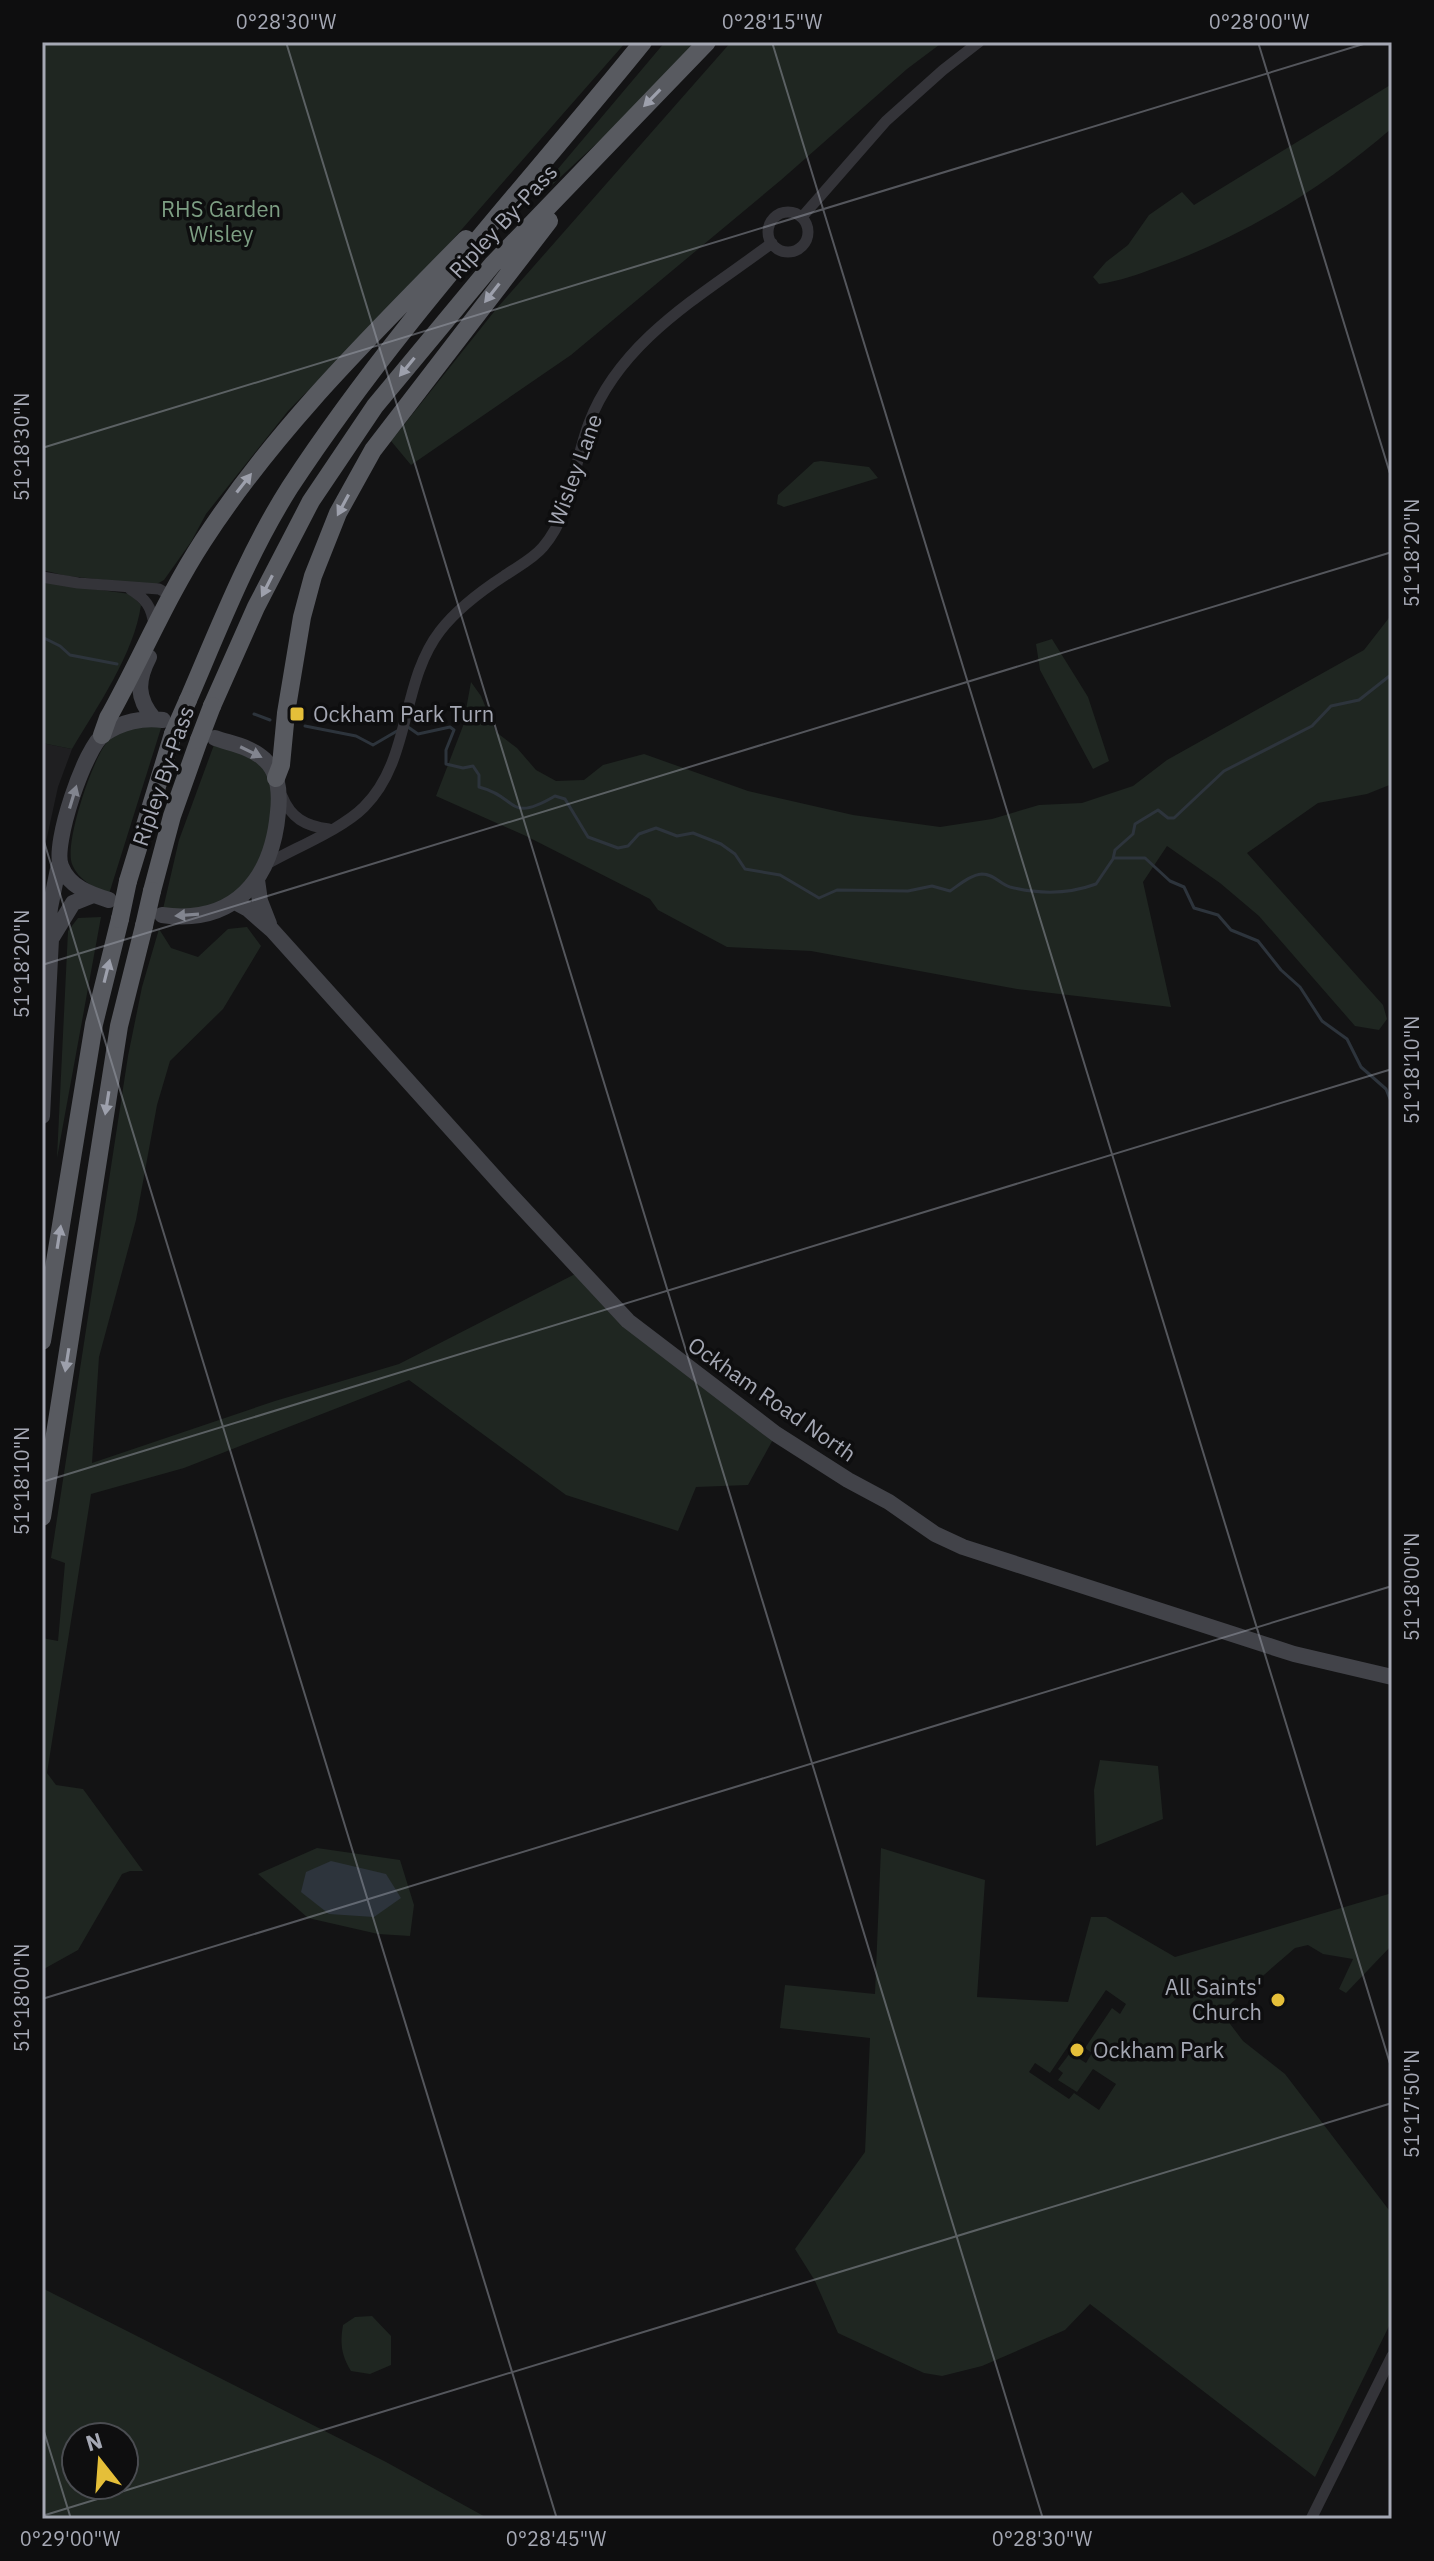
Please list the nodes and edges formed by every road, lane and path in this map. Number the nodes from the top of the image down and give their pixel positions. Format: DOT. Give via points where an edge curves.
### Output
graph roads {
  1 [pos="643,42"];
  2 [pos="707,42"];
  3 [pos="979,42"];
  4 [pos="555,148"];
  5 [pos="589,163"];
  6 [pos="802,217"];
  7 [pos="772,243"];
  8 [pos="42,577"];
  9 [pos="126,587"];
  10 [pos="170,595"];
  11 [pos="154,627"];
  12 [pos="164,724"];
  13 [pos="102,735"];
  14 [pos="207,739"];
  15 [pos="278,784"];
  16 [pos="330,829"];
  17 [pos="59,864"];
  18 [pos="261,872"];
  19 [pos="235,902"];
  20 [pos="162,915"];
  21 [pos="272,930"];
  22 [pos="51,939"];
  23 [pos="42,1116"];
  24 [pos="42,1341"];
  25 [pos="42,1517"];
  26 [pos="1392,1677"];
  27 [pos="1392,2356"];
  28 [pos="1311,2519"];
  1 -- 4 [label="highway"];
  2 -- 5 [label="highway, one-way"];
  3 -- 6 [label="street" via="886,121"];
  10 -- 4 [label="highway, one-way" via="234,495 291,421"];
  4 -- 12 [label="highway, Ripley By-Pass, bridge" via="356,391 288,490 233,593 188,700"];
  5 -- 14 [label="highway, Ripley By-Pass, one-way, bridge" via="492,265 341,454 256,607 212,706"];
  5 -- 15 [label="highway, one-way" via="373,450 338,513 302,617"];
  6 -- 7 [label="street, Wisley Lane" via="778,215 770,225"];
  6 -- 7 [label="street" via="808,232 802,247 786,252"];
  7 -- 16 [label="street, Wisley Lane" via="685,305 609,383 589,422 554,532 538,553 464,606 440,630 418,668 383,780 352,818"];
  8 -- 9 [label="street"];
  9 -- 10 [label="street"];
  9 -- 11 [label="street" via="148,603"];
  10 -- 11 [label="highway"];
  10 -- 12 [label="main road" via="175,607 139,680 143,705"];
  11 -- 13 [label="highway"];
  12 -- 13 [label="main road" via="132,721"];
  24 -- 12 [label="highway, Ripley By-Pass, one-way, bridge" via="94,1024"];
  17 -- 13 [label="main road, one-way" via="76,787"];
  14 -- 15 [label="main road, one-way" via="257,753"];
  14 -- 25 [label="highway, Ripley By-Pass, one-way, bridge" via="172,816 119,1026"];
  15 -- 16 [label="street" via="287,809 299,821"];
  15 -- 18 [label="main road" via="275,837"];
  16 -- 18 [label="street, Wisley Lane"];
  17 -- 22 [label="main road" via="49,917"];
  17 -- 22 [label="main road" via="69,880 101,898 73,903"];
  18 -- 19 [label="main road"];
  18 -- 21 [label="main road, Ockham Road North" via="261,904"];
  19 -- 20 [label="main road, one-way" via="198,915"];
  19 -- 21 [label="main road, Ockham Road North"];
  21 -- 26 [label="main road, Ockham Road North" via="628,1321 776,1434 963,1547 1294,1654"];
  22 -- 23 [label="main road"];
  27 -- 28 [label="street"];
}
